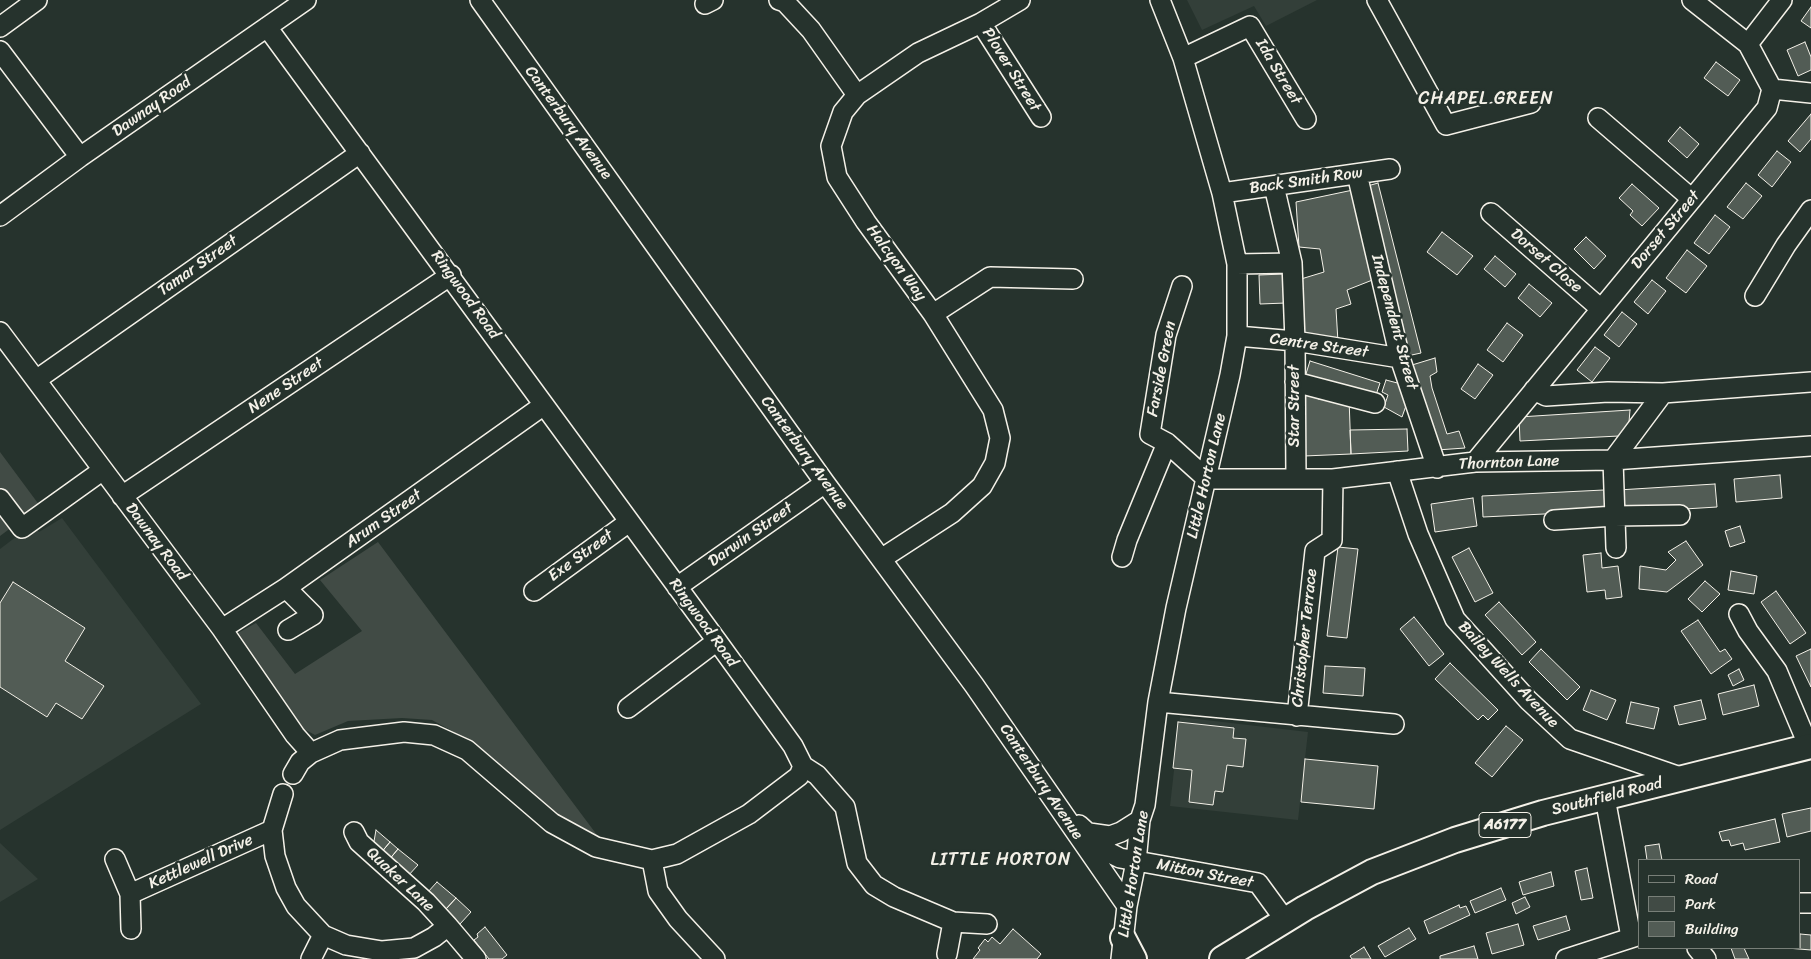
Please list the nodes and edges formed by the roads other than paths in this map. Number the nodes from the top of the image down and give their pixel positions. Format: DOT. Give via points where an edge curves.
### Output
graph roads {
  1 [pos="37,0"];
  2 [pos="306,0"];
  3 [pos="480,0"];
  4 [pos="779,0"];
  5 [pos="1020,0"];
  6 [pos="1160,0"];
  7 [pos="1376,0"];
  8 [pos="1692,0"];
  9 [pos="1782,0"];
  10 [pos="981,23"];
  11 [pos="0,27"];
  12 [pos="267,27"];
  13 [pos="1748,44"];
  14 [pos="0,51"];
  15 [pos="1183,58"];
  16 [pos="1772,89"];
  17 [pos="1811,93"];
  18 [pos="857,95"];
  19 [pos="1531,103"];
  20 [pos="1041,117"];
  21 [pos="1598,118"];
  22 [pos="1306,119"];
  23 [pos="360,153"];
  24 [pos="80,157"];
  25 [pos="1390,169"];
  26 [pos="1358,174"];
  27 [pos="1274,186"];
  28 [pos="1222,192"];
  29 [pos="1692,199"];
  30 [pos="1811,210"];
  31 [pos="1491,213"];
  32 [pos="0,216"];
  33 [pos="1292,262"];
  34 [pos="1237,264"];
  35 [pos="451,275"];
  36 [pos="1073,279"];
  37 [pos="1182,286"];
  38 [pos="1755,296"];
  39 [pos="1600,309"];
  40 [pos="932,314"];
  41 [pos="0,332"];
  42 [pos="1237,336"];
  43 [pos="1295,341"];
  44 [pos="6,353"];
  45 [pos="1400,358"];
  46 [pos="36,380"];
  47 [pos="1295,382"];
  48 [pos="1811,382"];
  49 [pos="1534,390"];
  50 [pos="1663,393"];
  51 [pos="1374,403"];
  52 [pos="544,405"];
  53 [pos="1167,443"];
  54 [pos="1811,446"];
  55 [pos="1613,460"];
  56 [pos="1475,462"];
  57 [pos="1437,468"];
  58 [pos="103,470"];
  59 [pos="1397,471"];
  60 [pos="1296,478"];
  61 [pos="1207,479"];
  62 [pos="1333,479"];
  63 [pos="825,483"];
  64 [pos="122,496"];
  65 [pos="0,499"];
  66 [pos="1680,515"];
  67 [pos="1615,516"];
  68 [pos="1554,520"];
  69 [pos="628,522"];
  70 [pos="1616,548"];
  71 [pos="1122,557"];
  72 [pos="881,559"];
  73 [pos="677,587"];
  74 [pos="286,588"];
  75 [pos="534,591"];
  76 [pos="1739,614"];
  77 [pos="222,629"];
  78 [pos="288,630"];
  79 [pos="717,641"];
  80 [pos="1158,702"];
  81 [pos="628,708"];
  82 [pos="1297,716"];
  83 [pos="1394,724"];
  84 [pos="1810,746"];
  85 [pos="311,753"];
  86 [pos="803,766"];
  87 [pos="293,774"];
  88 [pos="1680,778"];
  89 [pos="283,794"];
  90 [pos="1605,798"];
  91 [pos="1059,808"];
  92 [pos="1140,820"];
  93 [pos="272,830"];
  94 [pos="354,832"];
  95 [pos="1089,833"];
  96 [pos="115,859"];
  97 [pos="652,860"];
  98 [pos="1136,862"];
  99 [pos="130,894"];
  100 [pos="1127,906"];
  101 [pos="1285,920"];
  102 [pos="953,922"];
  103 [pos="986,924"];
  104 [pos="448,926"];
  105 [pos="131,929"];
  106 [pos="323,935"];
  107 [pos="1636,936"];
  108 [pos="1122,949"];
  109 [pos="1698,949"];
  110 [pos="947,954"];
  111 [pos="311,959"];
  112 [pos="476,959"];
  113 [pos="715,959"];
  114 [pos="1134,959"];
  115 [pos="1222,959"];
  116 [pos="1566,959"];
  117 [pos="1706,959"];
  1 -- 11 [label="street"];
  2 -- 12 [label="street, Dawnay Road"];
  3 -- 63 [label="street, Canterbury Avenue"];
  4 -- 18 [label="street" via="785,2 811,30"];
  5 -- 10 [label="street, Halcyon Way"];
  6 -- 15 [label="street, Little Horton Lane"];
  7 -- 19 [label="street" via="1446,125"];
  8 -- 13 [label="street"];
  9 -- 13 [label="street"];
  10 -- 18 [label="street, Halcyon Way" via="918,53"];
  10 -- 20 [label="street, Plover Street"];
  12 -- 23 [label="street, Ringwood Road"];
  12 -- 24 [label="street, Dawnay Road"];
  13 -- 16 [label="street"];
  14 -- 24 [label="street"];
  15 -- 22 [label="street, Ida Street" via="1250,26"];
  15 -- 28 [label="street, Little Horton Lane"];
  16 -- 17 [label="street"];
  16 -- 29 [label="street, Dorset Street" via="1767,108"];
  18 -- 40 [label="street, Halcyon Way" via="843,112 831,146 837,177"];
  21 -- 29 [label="street"];
  23 -- 35 [label="street, Ringwood Road"];
  23 -- 46 [label="street, Tamar Street"];
  24 -- 32 [label="street, Dawnay Road"];
  25 -- 26 [label="street, Back Smith Row"];
  26 -- 27 [label="street, Back Smith Row"];
  26 -- 45 [label="street, Independent Street"];
  27 -- 28 [label="street, Back Smith Row"];
  27 -- 33 [label="street, Star Street"];
  28 -- 34 [label="street, Little Horton Lane"];
  29 -- 39 [label="street, Dorset Street"];
  30 -- 38 [label="street"];
  31 -- 39 [label="street, Dorset Close"];
  33 -- 34 [label="street"];
  33 -- 43 [label="street, Star Street"];
  34 -- 42 [label="street, Little Horton Lane"];
  35 -- 52 [label="street, Ringwood Road"];
  35 -- 64 [label="street, Nene Street"];
  36 -- 40 [label="street" via="990,276"];
  37 -- 53 [label="street, Farside Green" via="1166,335 1150,434"];
  39 -- 49 [label="street, Dorset Street"];
  40 -- 72 [label="street, Halcyon Way" via="993,410 1000,438 995,463 982,486 952,513"];
  41 -- 44 [label="street, Dawnay Road"];
  42 -- 43 [label="street, Centre Street"];
  42 -- 61 [label="street, Little Horton Lane"];
  43 -- 45 [label="street, Centre Street"];
  43 -- 47 [label="street, Star Street"];
  44 -- 46 [label="street, Dawnay Road"];
  45 -- 57 [label="street, Independent Street"];
  46 -- 58 [label="street, Dawnay Road"];
  47 -- 51 [label="street"];
  47 -- 60 [label="street, Star Street"];
  48 -- 50 [label="street"];
  49 -- 50 [label="street" via="1546,396"];
  49 -- 56 [label="street, Dorset Street"];
  50 -- 55 [label="street"];
  52 -- 69 [label="street, Ringwood Road"];
  52 -- 74 [label="street, Arum Street"];
  53 -- 61 [label="street, Farside Green"];
  53 -- 71 [label="street"];
  54 -- 55 [label="street, Thornton Lane"];
  55 -- 56 [label="street, Thornton Lane"];
  55 -- 67 [label="street"];
  56 -- 57 [label="street, Thornton Lane"];
  57 -- 59 [label="street, Thornton Lane"];
  58 -- 64 [label="street, Dawnay Road"];
  58 -- 65 [label="street" via="22,528"];
  59 -- 62 [label="street, Thornton Lane"];
  59 -- 88 [label="street, Bailey Wells Avenue" via="1418,534 1455,619 1528,700 1570,739"];
  60 -- 61 [label="street, Thornton Lane"];
  60 -- 62 [label="street, Thornton Lane"];
  61 -- 80 [label="street, Little Horton Lane" via="1176,608"];
  62 -- 82 [label="street, Christopher Terrace" via="1332,540 1315,551"];
  63 -- 72 [label="street, Canterbury Avenue"];
  63 -- 73 [label="street, Darwin Street"];
  64 -- 77 [label="street, Dawnay Road"];
  66 -- 67 [label="street"];
  67 -- 68 [label="street"];
  67 -- 70 [label="street"];
  69 -- 73 [label="street, Ringwood Road"];
  69 -- 75 [label="street, Exe Street"];
  72 -- 91 [label="street, Canterbury Avenue"];
  73 -- 79 [label="street, Ringwood Road"];
  74 -- 77 [label="street, Arum Street"];
  74 -- 78 [label="street" via="313,615"];
  76 -- 84 [label="street" via="1777,671"];
  77 -- 85 [label="street, Dawnay Road" via="295,735"];
  79 -- 81 [label="street"];
  79 -- 86 [label="street, Ringwood Road" via="793,746"];
  80 -- 82 [label="street"];
  80 -- 92 [label="street, Little Horton Lane" via="1145,805"];
  82 -- 83 [label="street"];
  84 -- 88 [label="main road, Southfield Road / A6177"];
  85 -- 87 [label="street"];
  85 -- 97 [label="street" via="340,740 375,734 434,735 467,750 552,823 596,847"];
  86 -- 97 [label="street" via="799,776 750,814 677,854"];
  86 -- 102 [label="street" via="817,775 845,807 857,863 874,885"];
  88 -- 90 [label="main road, Southfield Road / A6177"];
  89 -- 93 [label="street, Quaker Lane"];
  90 -- 101 [label="main road, Southfield Road / A6177" via="1455,840 1372,872"];
  90 -- 107 [label="street"];
  91 -- 95 [label="street, Mitton Street"];
  91 -- 100 [label="street, Canterbury Avenue"];
  92 -- 95 [label="street" via="1110,836"];
  92 -- 98 [label="street, Little Horton Lane"];
  93 -- 99 [label="street, Kettlewell Drive"];
  93 -- 106 [label="street, Quaker Lane" via="275,856 286,888 296,906"];
  94 -- 104 [label="street, Quaker Lane" via="359,842"];
  95 -- 98 [label="street, Mitton Street" via="1110,853"];
  96 -- 99 [label="street, Kettlewell Drive"];
  97 -- 113 [label="street" via="658,891 678,920"];
  98 -- 100 [label="street, Little Horton Lane"];
  98 -- 101 [label="street, Mitton Street" via="1258,883"];
  99 -- 105 [label="street, Kettlewell Drive"];
  100 -- 108 [label="street, Little Horton Lane"];
  101 -- 115 [label="main road, Southfield Road / A6177"];
  102 -- 103 [label="street"];
  102 -- 110 [label="street"];
  104 -- 106 [label="street, Quaker Lane" via="414,948 382,951 346,945"];
  104 -- 112 [label="street, Quaker Lane"];
  106 -- 111 [label="street"];
  107 -- 116 [label="street"];
  108 -- 114 [label="main road"];
  109 -- 117 [label="street"];
}
